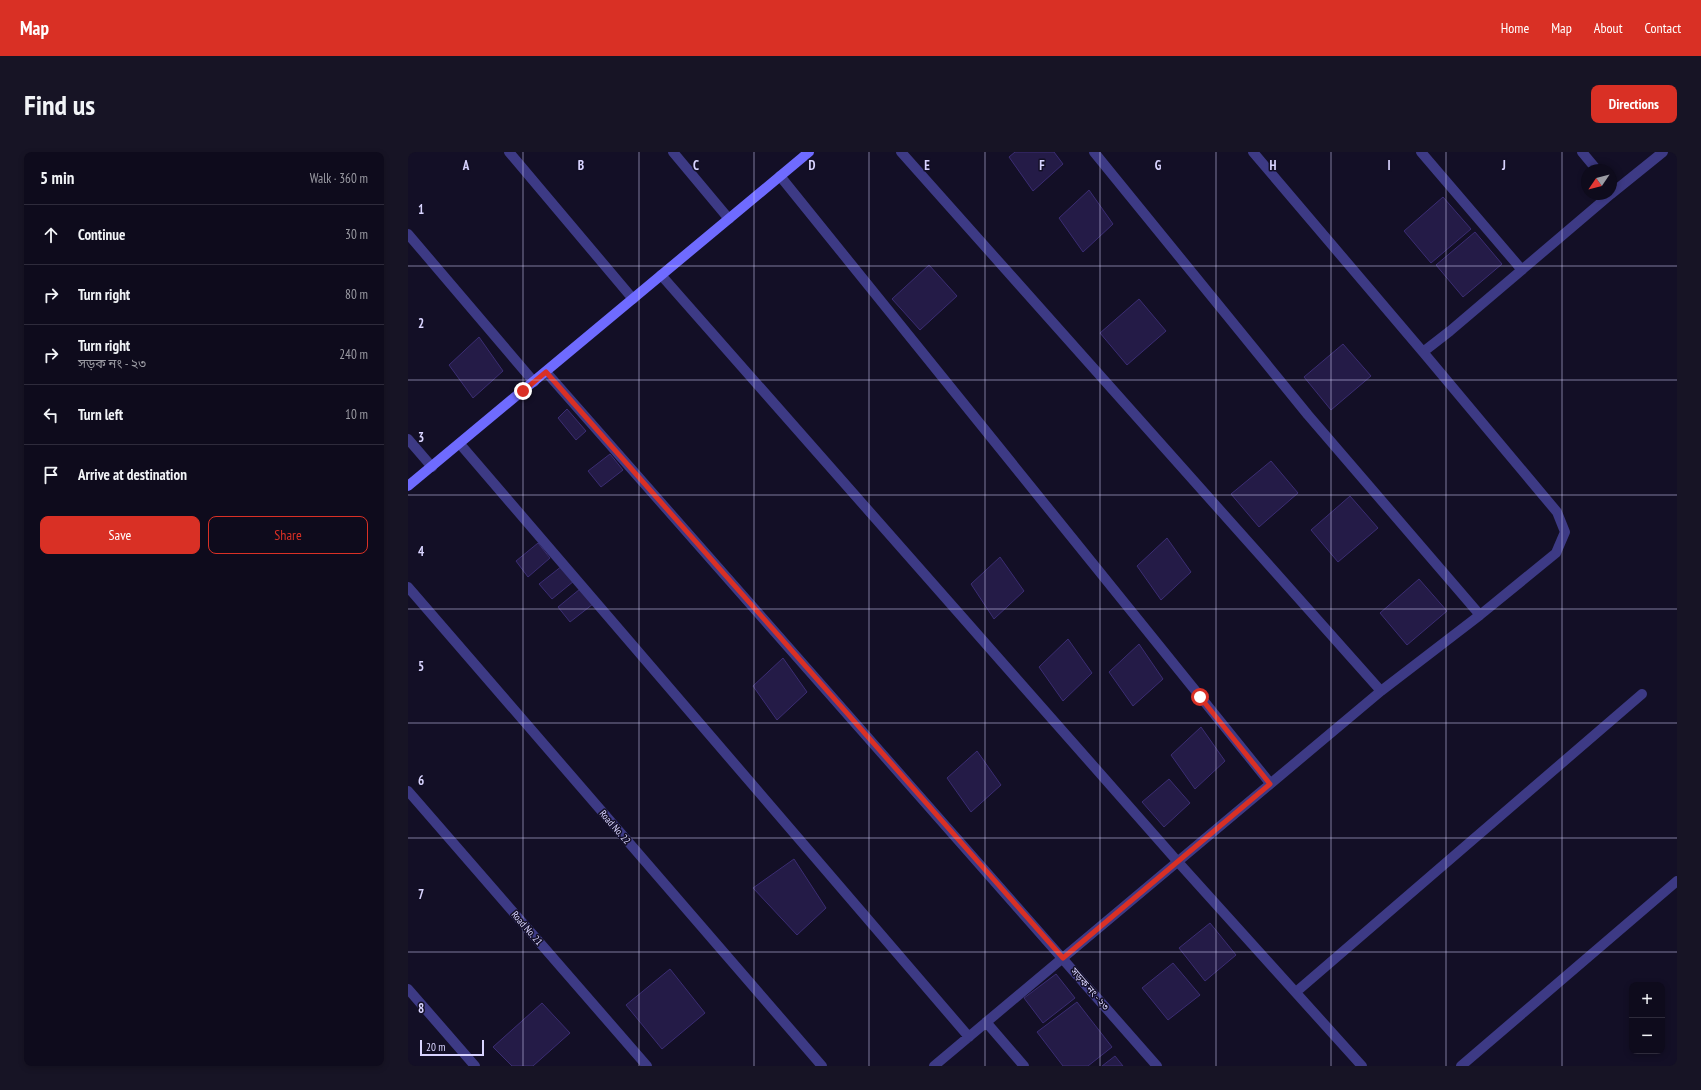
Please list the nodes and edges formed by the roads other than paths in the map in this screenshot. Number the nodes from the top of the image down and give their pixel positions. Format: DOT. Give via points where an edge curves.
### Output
graph roads {
  1 [pos="509,152"];
  2 [pos="673,152"];
  3 [pos="809,152"];
  4 [pos="901,152"];
  5 [pos="1094,152"];
  6 [pos="1252,152"];
  7 [pos="1421,152"];
  8 [pos="1582,152"];
  9 [pos="1662,152"];
  10 [pos="1592,164"];
  11 [pos="780,176"];
  12 [pos="1617,187"];
  13 [pos="1602,200"];
  14 [pos="729,219"];
  15 [pos="408,234"];
  16 [pos="1522,270"];
  17 [pos="661,275"];
  18 [pos="633,299"];
  19 [pos="1424,352"];
  20 [pos="546,372"];
  21 [pos="534,382"];
  22 [pos="408,439"];
  23 [pos="460,444"];
  24 [pos="432,467"];
  25 [pos="408,486"];
  26 [pos="408,587"];
  27 [pos="1480,615"];
  28 [pos="1381,690"];
  29 [pos="1642,694"];
  30 [pos="1270,784"];
  31 [pos="408,791"];
  32 [pos="1178,862"];
  33 [pos="1677,881"];
  34 [pos="1063,958"];
  35 [pos="408,989"];
  36 [pos="1296,992"];
  37 [pos="986,1022"];
  38 [pos="969,1036"];
  39 [pos="475,1066"];
  40 [pos="647,1066"];
  41 [pos="822,1066"];
  42 [pos="934,1066"];
  43 [pos="1024,1066"];
  44 [pos="1157,1066"];
  45 [pos="1362,1066"];
  46 [pos="1461,1066"];
  1 -- 18 [label="street"];
  2 -- 14 [label="street"];
  3 -- 11 [label="street"];
  4 -- 28 [label="street"];
  5 -- 27 [label="street" via="1308,415"];
  6 -- 19 [label="street"];
  7 -- 16 [label="street"];
  8 -- 10 [label="street"];
  9 -- 12 [label="street"];
  11 -- 14 [label="street"];
  11 -- 30 [label="street"];
  13 -- 16 [label="street"];
  14 -- 17 [label="street"];
  15 -- 21 [label="street"];
  16 -- 19 [label="street"];
  17 -- 18 [label="street"];
  17 -- 32 [label="street"];
  18 -- 20 [label="street"];
  19 -- 27 [label="street" via="1557,512 1565,532 1556,553"];
  20 -- 21 [label="street"];
  20 -- 34 [label="street, সড়ক নং - ২৩"];
  21 -- 23 [label="street"];
  22 -- 24 [label="street"];
  23 -- 24 [label="street"];
  23 -- 38 [label="street"];
  24 -- 25 [label="street"];
  26 -- 41 [label="street, Road No. 22"];
  27 -- 28 [label="street"];
  28 -- 30 [label="street"];
  29 -- 36 [label="street"];
  30 -- 32 [label="street"];
  31 -- 40 [label="street, Road No. 21"];
  32 -- 34 [label="street"];
  32 -- 36 [label="street"];
  33 -- 46 [label="street"];
  34 -- 37 [label="street"];
  34 -- 44 [label="street, সড়ক নং - ২৩"];
  35 -- 39 [label="street"];
  36 -- 45 [label="street"];
  37 -- 38 [label="street"];
  37 -- 43 [label="street"];
  38 -- 42 [label="street"];
}
